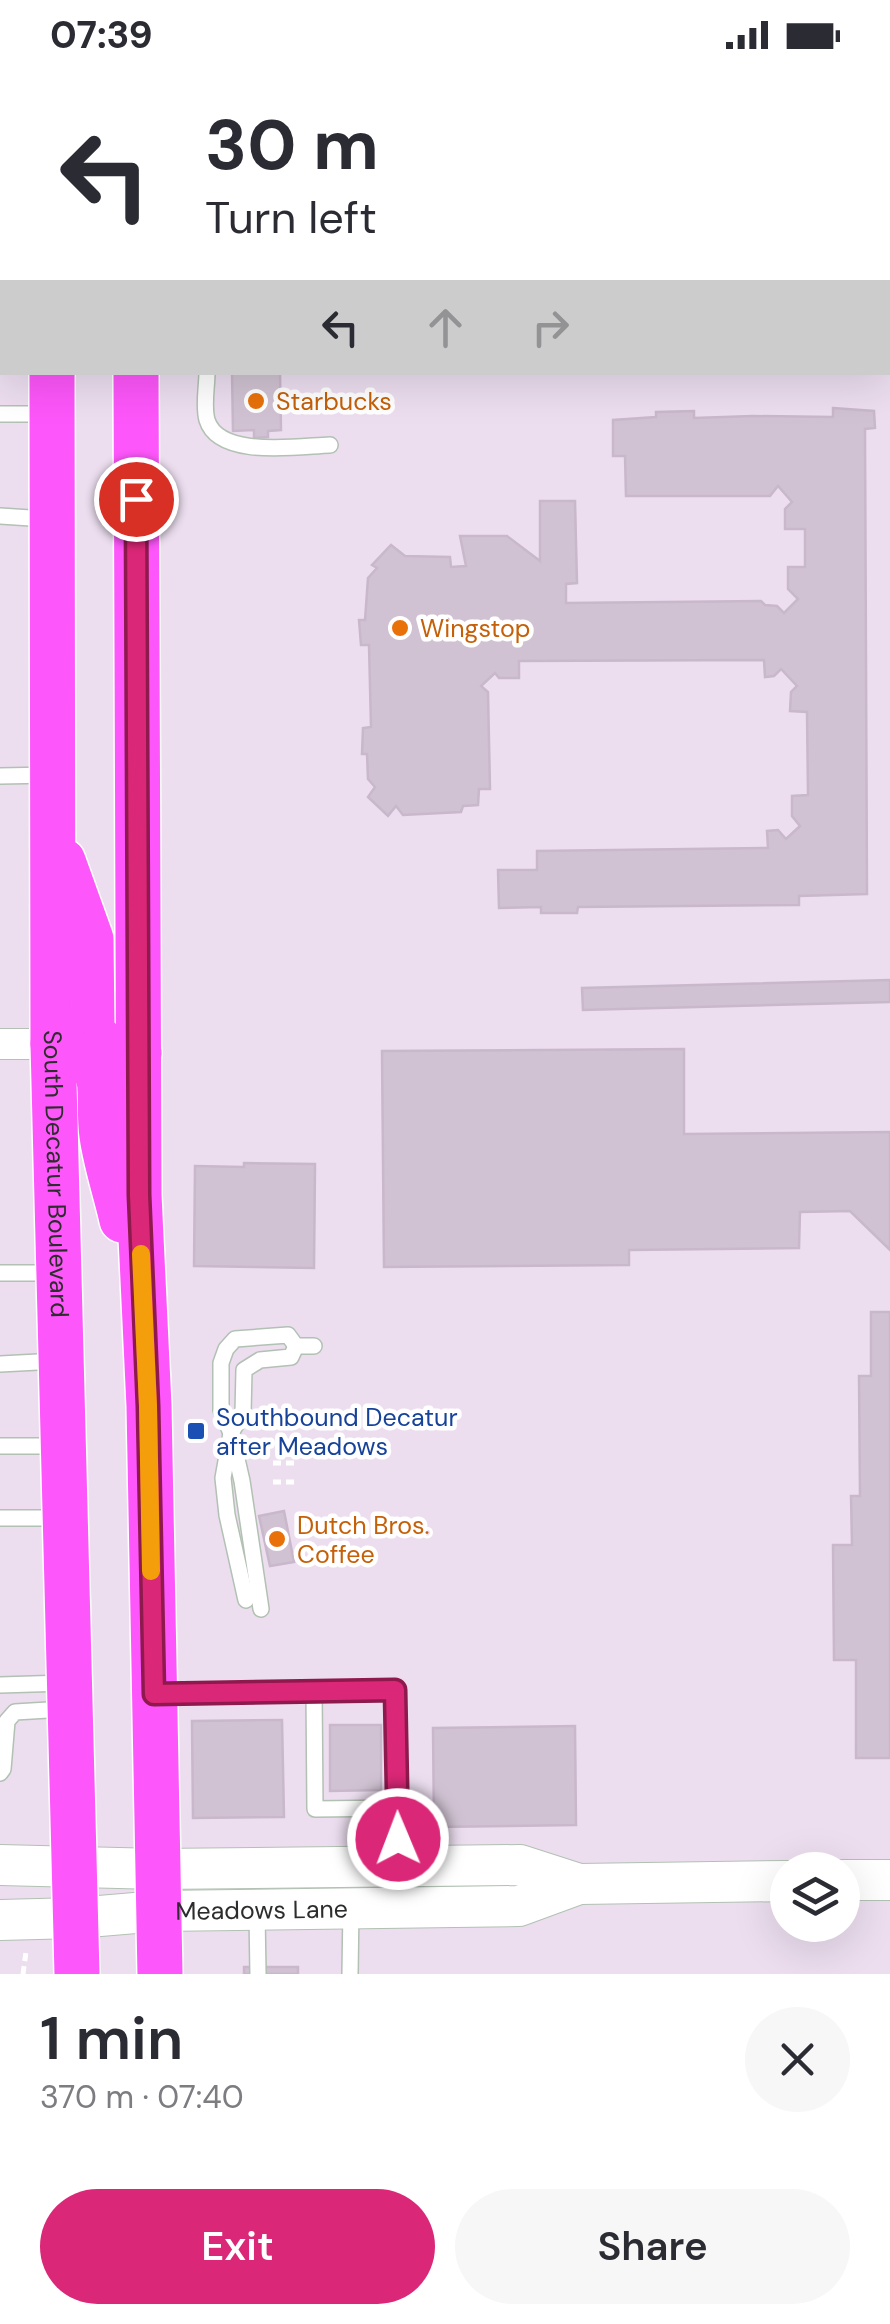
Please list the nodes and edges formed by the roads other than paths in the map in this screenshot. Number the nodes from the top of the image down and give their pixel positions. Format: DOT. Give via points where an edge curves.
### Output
graph roads {
  1 [pos="136,375"];
  2 [pos="206,375"];
  3 [pos="52,393"];
  4 [pos="0,414"];
  5 [pos="330,445"];
  6 [pos="0,516"];
  7 [pos="52,519"];
  8 [pos="53,775"];
  9 [pos="0,776"];
  10 [pos="52,831"];
  11 [pos="0,1044"];
  12 [pos="53,1044"];
  13 [pos="138,1053"];
  14 [pos="59,1272"];
  15 [pos="0,1273"];
  16 [pos="143,1304"];
  17 [pos="296,1346"];
  18 [pos="314,1346"];
  19 [pos="61,1361"];
  20 [pos="0,1364"];
  21 [pos="231,1433"];
  22 [pos="0,1446"];
  23 [pos="63,1446"];
  24 [pos="0,1518"];
  25 [pos="65,1518"];
  26 [pos="246,1600"];
  27 [pos="260,1609"];
  28 [pos="0,1685"];
  29 [pos="314,1691"];
  30 [pos="154,1694"];
  31 [pos="70,1696"];
  32 [pos="0,1774"];
  33 [pos="397,1808"];
  34 [pos="0,1865"];
  35 [pos="74,1865"];
  36 [pos="398,1867"];
  37 [pos="860,1880"];
  38 [pos="890,1880"];
  39 [pos="770,1881"];
  40 [pos="579,1884"];
  41 [pos="158,1890"];
  42 [pos="351,1908"];
  43 [pos="257,1910"];
  44 [pos="76,1918"];
  45 [pos="13,1934"];
  46 [pos="77,1974"];
  47 [pos="160,1974"];
  48 [pos="258,1974"];
  49 [pos="350,1974"];
  1 -- 13 [label="main road"];
  2 -- 5 [label="lane" via="207,420 224,440 248,447"];
  3 -- 4 [label="lane"];
  3 -- 7 [label="main road, South Decatur Boulevard"];
  6 -- 7 [label="lane"];
  7 -- 8 [label="main road, South Decatur Boulevard"];
  8 -- 9 [label="lane"];
  8 -- 10 [label="main road, South Decatur Boulevard"];
  10 -- 12 [label="main road, South Decatur Boulevard"];
  10 -- 13 [label="main road" via="91,939 92,1029 113,1051"];
  11 -- 12 [label="street"];
  12 -- 14 [label="main road, South Decatur Boulevard"];
  12 -- 16 [label="main road" via="84,1056 101,1086 102,1136"];
  13 -- 16 [label="main road"];
  14 -- 15 [label="lane"];
  14 -- 19 [label="main road, South Decatur Boulevard"];
  16 -- 30 [label="main road"];
  17 -- 18 [label="lane"];
  17 -- 21 [label="lane" via="291,1357 260,1360 244,1370 243,1413"];
  17 -- 21 [label="lane" via="288,1335 246,1336 226,1349 221,1410"];
  19 -- 20 [label="lane"];
  19 -- 23 [label="main road, South Decatur Boulevard"];
  21 -- 26 [label="lane" via="223,1478"];
  21 -- 27 [label="lane"];
  22 -- 23 [label="lane"];
  23 -- 25 [label="main road, South Decatur Boulevard"];
  24 -- 25 [label="lane"];
  25 -- 31 [label="main road, South Decatur Boulevard"];
  28 -- 31 [label="lane"];
  29 -- 30 [label="lane"];
  29 -- 33 [label="lane" via="316,1809"];
  29 -- 33 [label="lane" via="395,1690"];
  30 -- 41 [label="main road"];
  31 -- 32 [label="lane" via="14,1712"];
  31 -- 35 [label="main road, South Decatur Boulevard"];
  33 -- 36 [label="lane"];
  34 -- 35 [label="street, Meadows Lane"];
  35 -- 41 [label="street, Meadows Lane"];
  35 -- 44 [label="main road, South Decatur Boulevard"];
  36 -- 40 [label="street, Meadows Lane" via="520,1865"];
  36 -- 41 [label="street, Meadows Lane"];
  37 -- 38 [label="street"];
  39 -- 40 [label="street, Meadows Lane"];
  40 -- 42 [label="street, Meadows Lane" via="519,1906"];
  41 -- 43 [label="street, Meadows Lane"];
  41 -- 44 [label="street, Meadows Lane"];
  41 -- 47 [label="main road"];
  42 -- 43 [label="street, Meadows Lane"];
  42 -- 49 [label="lane"];
  43 -- 48 [label="lane"];
  44 -- 45 [label="street, Meadows Lane"];
  44 -- 46 [label="main road, South Decatur Boulevard"];
}
